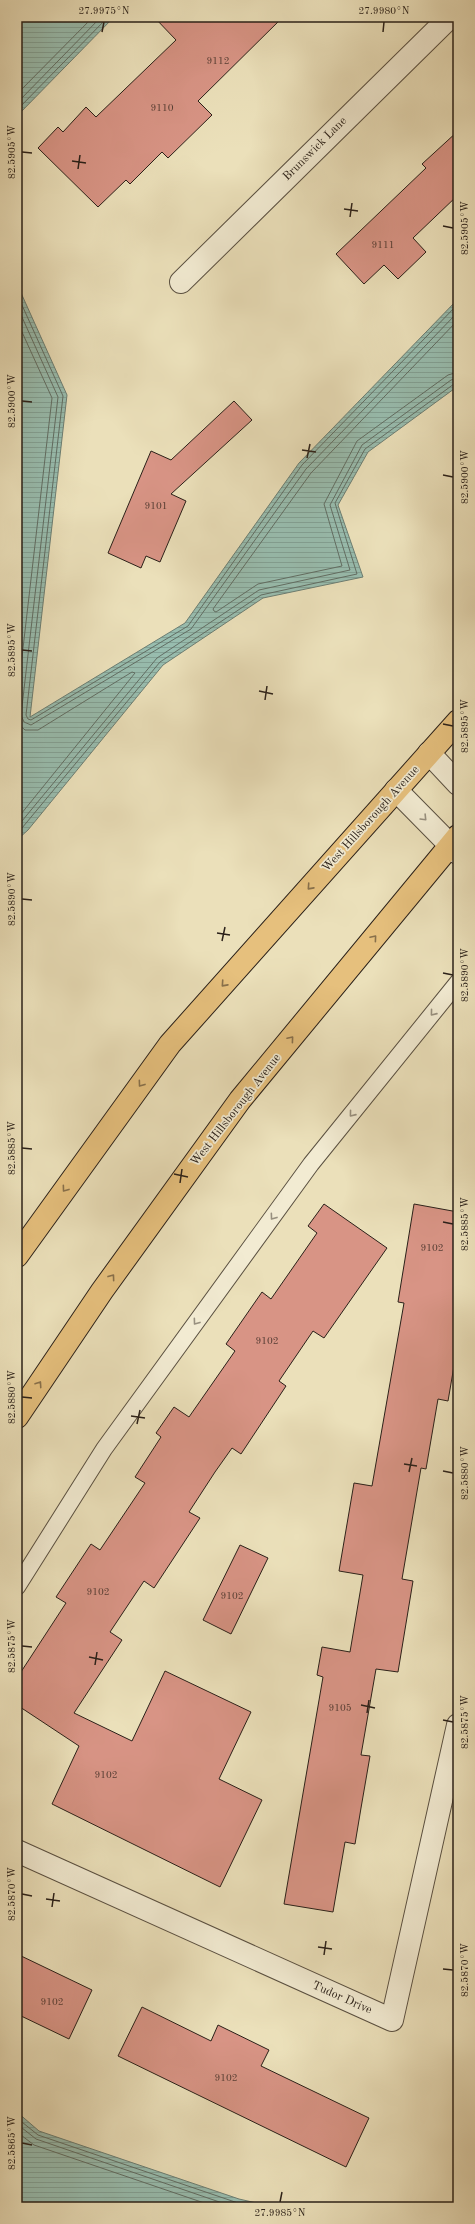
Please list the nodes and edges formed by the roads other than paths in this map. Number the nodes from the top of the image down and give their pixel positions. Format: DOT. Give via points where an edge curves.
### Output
graph roads {
  1 [pos="450,17"];
  2 [pos="181,282"];
  3 [pos="458,721"];
  4 [pos="429,753"];
  5 [pos="458,784"];
  6 [pos="396,790"];
  7 [pos="455,845"];
  8 [pos="458,982"];
  9 [pos="17,1256"];
  10 [pos="17,1417"];
  11 [pos="17,1587"];
  12 [pos="458,1725"];
  13 [pos="17,1850"];
  1 -- 2 [label="street, Brunswick Lane"];
  3 -- 4 [label="main road, West Hillsborough Avenue"];
  4 -- 5 [label="street"];
  4 -- 6 [label="main road, West Hillsborough Avenue"];
  6 -- 7 [label="street, one-way"];
  6 -- 9 [label="main road, West Hillsborough Avenue, one-way" via="170,1044"];
  10 -- 7 [label="main road, West Hillsborough Avenue, one-way" via="102,1291 240,1100"];
  8 -- 11 [label="lane, one-way" via="274,1214 104,1449"];
  12 -- 13 [label="street, Tudor Drive" via="392,2020"];
}
